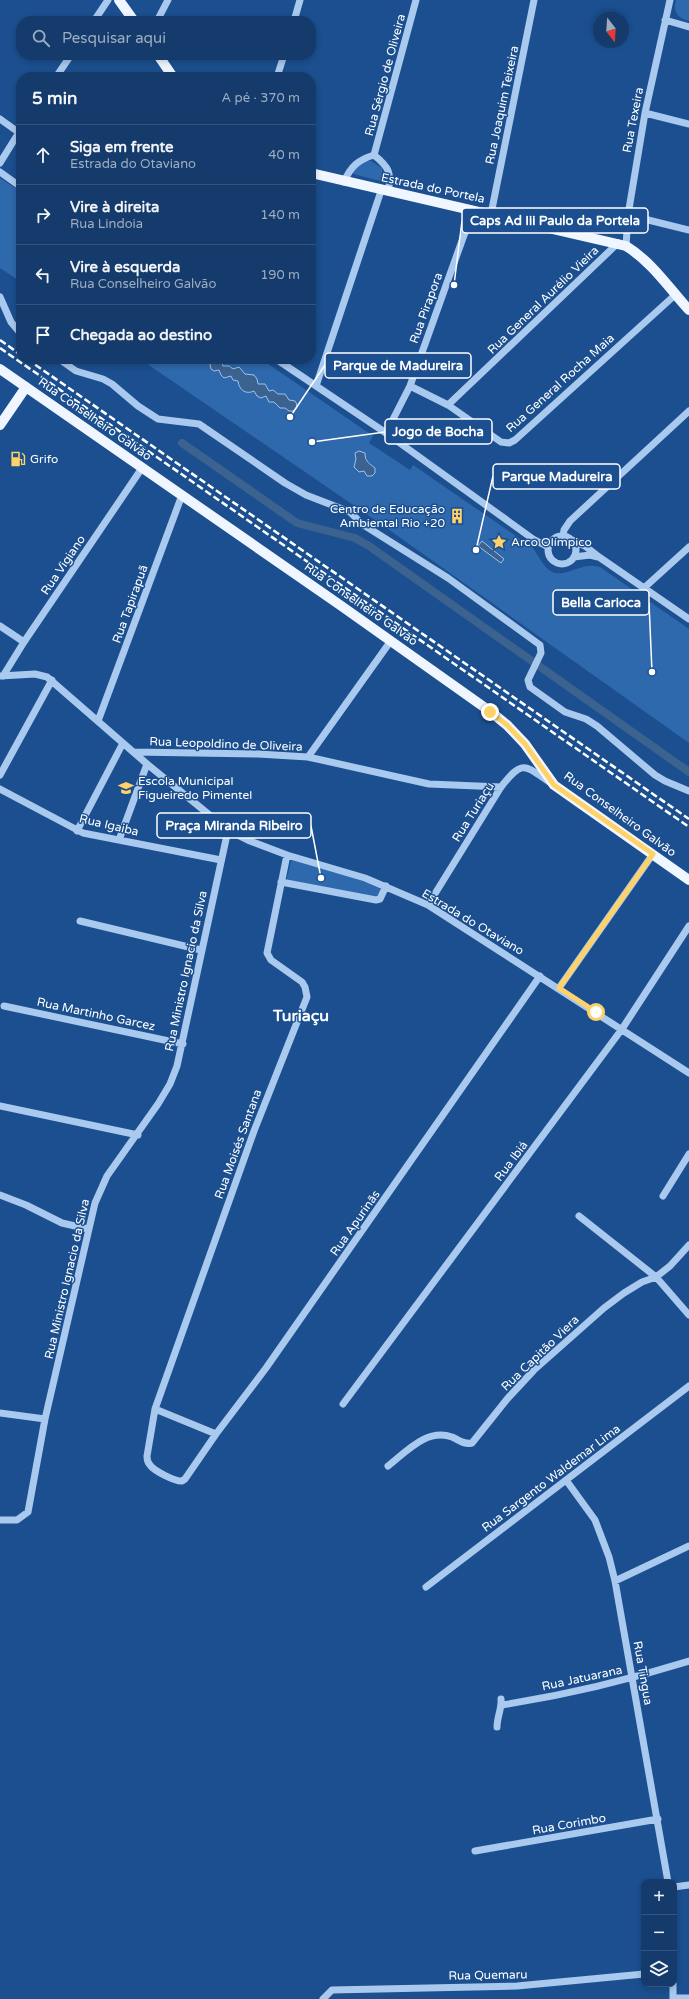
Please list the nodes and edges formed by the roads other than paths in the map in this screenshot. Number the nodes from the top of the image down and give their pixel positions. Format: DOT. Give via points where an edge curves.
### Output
graph roads {
  1 [pos="108,0"];
  2 [pos="119,0"];
  3 [pos="168,0"];
  4 [pos="300,0"];
  5 [pos="416,0"];
  6 [pos="534,0"];
  7 [pos="670,0"];
  8 [pos="97,16"];
  9 [pos="130,16"];
  10 [pos="160,16"];
  11 [pos="295,16"];
  12 [pos="665,20"];
  13 [pos="689,27"];
  14 [pos="68,60"];
  15 [pos="161,60"];
  16 [pos="282,60"];
  17 [pos="59,72"];
  18 [pos="170,72"];
  19 [pos="279,72"];
  20 [pos="645,113"];
  21 [pos="0,119"];
  22 [pos="689,124"];
  23 [pos="16,129"];
  24 [pos="16,138"];
  25 [pos="374,155"];
  26 [pos="0,162"];
  27 [pos="0,172"];
  28 [pos="316,174"];
  29 [pos="344,182"];
  30 [pos="16,183"];
  31 [pos="385,191"];
  32 [pos="473,210"];
  33 [pos="491,214"];
  34 [pos="628,215"];
  35 [pos="689,230"];
  36 [pos="622,245"];
  37 [pos="675,295"];
  38 [pos="0,297"];
  39 [pos="689,310"];
  40 [pos="16,327"];
  41 [pos="66,364"];
  42 [pos="283,364"];
  43 [pos="0,369"];
  44 [pos="316,386"];
  45 [pos="410,386"];
  46 [pos="26,387"];
  47 [pos="448,405"];
  48 [pos="689,410"];
  49 [pos="0,426"];
  50 [pos="386,433"];
  51 [pos="142,468"];
  52 [pos="182,495"];
  53 [pos="563,536"];
  54 [pos="572,540"];
  55 [pos="548,547"];
  56 [pos="689,547"];
  57 [pos="574,557"];
  58 [pos="599,557"];
  59 [pos="644,588"];
  60 [pos="689,619"];
  61 [pos="0,626"];
  62 [pos="24,642"];
  63 [pos="390,642"];
  64 [pos="2,676"];
  65 [pos="52,680"];
  66 [pos="98,721"];
  67 [pos="123,743"];
  68 [pos="134,752"];
  69 [pos="308,757"];
  70 [pos="147,764"];
  71 [pos="0,775"];
  72 [pos="554,785"];
  73 [pos="501,787"];
  74 [pos="0,789"];
  75 [pos="689,791"];
  76 [pos="228,830"];
  77 [pos="77,831"];
  78 [pos="119,840"];
  79 [pos="653,854"];
  80 [pos="287,855"];
  81 [pos="221,860"];
  82 [pos="689,880"];
  83 [pos="281,882"];
  84 [pos="386,886"];
  85 [pos="428,905"];
  86 [pos="80,921"];
  87 [pos="689,926"];
  88 [pos="201,950"];
  89 [pos="540,976"];
  90 [pos="559,988"];
  91 [pos="4,1006"];
  92 [pos="622,1029"];
  93 [pos="183,1044"];
  94 [pos="689,1073"];
  95 [pos="0,1106"];
  96 [pos="138,1135"];
  97 [pos="689,1154"];
  98 [pos="0,1195"];
  99 [pos="663,1196"];
  100 [pos="579,1216"];
  101 [pos="88,1229"];
  102 [pos="689,1245"];
  103 [pos="656,1277"];
  104 [pos="689,1315"];
  105 [pos="689,1386"];
  106 [pos="343,1404"];
  107 [pos="155,1409"];
  108 [pos="0,1413"];
  109 [pos="45,1419"];
  110 [pos="216,1434"];
  111 [pos="388,1466"];
  112 [pos="185,1478"];
  113 [pos="566,1480"];
  114 [pos="0,1520"];
  115 [pos="689,1546"];
  116 [pos="615,1581"];
  117 [pos="426,1587"];
  118 [pos="689,1661"];
  119 [pos="632,1678"];
  120 [pos="497,1727"];
  121 [pos="658,1819"];
  122 [pos="479,1850"];
  123 [pos="668,1879"];
  124 [pos="689,1886"];
  125 [pos="677,1887"];
  126 [pos="641,1974"];
  127 [pos="673,1987"];
  128 [pos="673,1998"];
  129 [pos="689,1998"];
  130 [pos="323,1999"];
  1 -- 8 [label="street"];
  2 -- 9 [label="main road"];
  3 -- 10 [label="street"];
  4 -- 11 [label="street"];
  5 -- 25 [label="street, Rua Sérgio de Oliveira"];
  6 -- 33 [label="street, Rua Joaquim Teixeira"];
  7 -- 12 [label="street, Rua Texeira"];
  12 -- 13 [label="street"];
  12 -- 20 [label="street, Rua Texeira"];
  14 -- 17 [label="street"];
  15 -- 18 [label="main road"];
  16 -- 19 [label="street"];
  20 -- 22 [label="street"];
  20 -- 34 [label="street, Rua Texeira"];
  21 -- 23 [label="street"];
  24 -- 26 [label="street"];
  25 -- 29 [label="street, Rua Sérgio de Oliveira" via="353,165"];
  25 -- 31 [label="street, Rua Sérgio de Oliveira" via="385,164 390,176"];
  27 -- 30 [label="street"];
  28 -- 29 [label="main road, Estrada do Portela"];
  29 -- 31 [label="main road, Estrada do Portela"];
  31 -- 32 [label="main road, Estrada do Portela"];
  31 -- 44 [label="street, Rua Sérgio de Oliveira"];
  32 -- 33 [label="main road, Estrada do Portela"];
  32 -- 45 [label="street, Rua Pirapora"];
  33 -- 36 [label="main road, Estrada do Portela"];
  34 -- 35 [label="street"];
  34 -- 36 [label="street, Rua Texeira"];
  36 -- 37 [label="main road, Estrada do Portela" via="638,253 650,264"];
  36 -- 47 [label="street, Rua General Aurélio Vieira"];
  37 -- 39 [label="main road, Estrada do Portela"];
  37 -- 47 [label="street, Rua General Rocha Maia" via="515,440 501,442"];
  38 -- 40 [label="street"];
  41 -- 75 [label="street" via="76,371 112,384 158,419 199,424 285,483 306,495 350,512 362,524 448,578 540,645 541,652 528,680 530,687 565,712 586,719 597,726 655,775"];
  42 -- 44 [label="street"];
  43 -- 46 [label="main road, Rua Conselheiro Galvão"];
  44 -- 50 [label="street"];
  45 -- 47 [label="street, Rua General Rocha Maia"];
  45 -- 50 [label="street, Rua Pirapora"];
  46 -- 49 [label="main road"];
  46 -- 51 [label="main road, Rua Conselheiro Galvão"];
  48 -- 53 [label="street" via="570,521"];
  50 -- 55 [label="street" via="533,539"];
  51 -- 52 [label="main road, Rua Conselheiro Galvão"];
  51 -- 62 [label="street, Rua Vigiano"];
  52 -- 63 [label="main road, Rua Conselheiro Galvão"];
  52 -- 66 [label="street, Rua Tapirapuã"];
  53 -- 54 [label="street"];
  53 -- 55 [label="street" via="552,540"];
  54 -- 57 [label="street" via="576,548"];
  54 -- 58 [label="street"];
  55 -- 57 [label="street" via="549,556 559,564 568,563"];
  56 -- 59 [label="street"];
  57 -- 58 [label="street"];
  58 -- 59 [label="street"];
  59 -- 60 [label="street"];
  61 -- 62 [label="street"];
  62 -- 64 [label="street, Rua Vigiano"];
  63 -- 69 [label="street"];
  63 -- 72 [label="main road, Rua Conselheiro Galvão" via="470,696 507,725 525,744"];
  64 -- 65 [label="street, Rua Leopoldino de Oliveira" via="35,674"];
  65 -- 66 [label="street, Rua Leopoldino de Oliveira"];
  65 -- 71 [label="street"];
  66 -- 67 [label="street, Rua Leopoldino de Oliveira"];
  67 -- 68 [label="street, Rua Leopoldino de Oliveira"];
  67 -- 77 [label="street"];
  68 -- 69 [label="street, Rua Leopoldino de Oliveira"];
  68 -- 70 [label="street, Estrada do Otaviano"];
  69 -- 73 [label="street, Rua Leopoldino de Oliveira" via="430,784"];
  70 -- 76 [label="street, Estrada do Otaviano"];
  70 -- 78 [label="street"];
  72 -- 73 [label="street, Rua Turiaçu" via="530,769 519,767"];
  72 -- 79 [label="main road, Rua Conselheiro Galvão"];
  73 -- 85 [label="street, Rua Turiaçu"];
  74 -- 77 [label="street, Rua Igaiba"];
  76 -- 80 [label="street, Estrada do Otaviano" via="250,842"];
  76 -- 81 [label="street, Rua Ministro Ignacio da Silva"];
  77 -- 78 [label="street, Rua Igaiba"];
  78 -- 81 [label="street, Rua Igaiba"];
  79 -- 82 [label="main road, Rua Conselheiro Galvão"];
  79 -- 90 [label="street"];
  80 -- 83 [label="street, Rua Moisés Santana"];
  80 -- 84 [label="street, Estrada do Otaviano"];
  81 -- 88 [label="street, Rua Ministro Ignacio da Silva"];
  83 -- 84 [label="street" via="376,900 380,898"];
  83 -- 107 [label="street, Rua Moisés Santana" via="267,953 271,960 302,982 307,997 254,1131"];
  84 -- 85 [label="street, Estrada do Otaviano"];
  85 -- 89 [label="street, Estrada do Otaviano"];
  86 -- 88 [label="street"];
  87 -- 92 [label="street, Rua Ibiá"];
  88 -- 93 [label="street, Rua Ministro Ignacio da Silva"];
  89 -- 90 [label="street, Estrada do Otaviano"];
  89 -- 110 [label="street, Rua Apurinãs" via="266,1368"];
  90 -- 92 [label="street, Estrada do Otaviano"];
  91 -- 93 [label="street, Rua Martinho Garcez"];
  92 -- 94 [label="street, Estrada do Otaviano"];
  92 -- 106 [label="street, Rua Ibiá"];
  93 -- 96 [label="street, Rua Ministro Ignacio da Silva" via="170,1084"];
  95 -- 96 [label="street"];
  96 -- 101 [label="street, Rua Ministro Ignacio da Silva" via="104,1181"];
  97 -- 99 [label="street"];
  98 -- 101 [label="street" via="62,1224"];
  100 -- 103 [label="street"];
  101 -- 109 [label="street, Rua Ministro Ignacio da Silva"];
  102 -- 103 [label="street, Rua Capitão Viera"];
  103 -- 104 [label="street"];
  103 -- 111 [label="street, Rua Capitão Viera" via="624,1293 534,1370 472,1443 466,1444 440,1434 430,1436"];
  105 -- 113 [label="street, Rua Sargento Waldemar Lima"];
  107 -- 110 [label="street"];
  107 -- 112 [label="street, Rua Moisés Santana" via="148,1462 153,1468 177,1481"];
  108 -- 109 [label="street"];
  109 -- 114 [label="street, Rua Ministro Ignacio da Silva" via="28,1512 17,1520"];
  110 -- 112 [label="street, Rua Apurinãs"];
  113 -- 116 [label="street, Rua Tingua" via="595,1520"];
  113 -- 117 [label="street, Rua Sargento Waldemar Lima"];
  115 -- 116 [label="street"];
  116 -- 119 [label="street, Rua Tingua"];
  118 -- 119 [label="street, Rua Jatuarana"];
  119 -- 120 [label="street, Rua Jatuarana" via="546,1698 502,1702"];
  119 -- 121 [label="street, Rua Tingua"];
  121 -- 122 [label="street, Rua Corimbo"];
  121 -- 123 [label="street, Rua Tingua"];
  124 -- 125 [label="street"];
  126 -- 130 [label="street, Rua Quemaru" via="517,1986 332,1990"];
  127 -- 128 [label="street"];
  128 -- 129 [label="street"];
}
